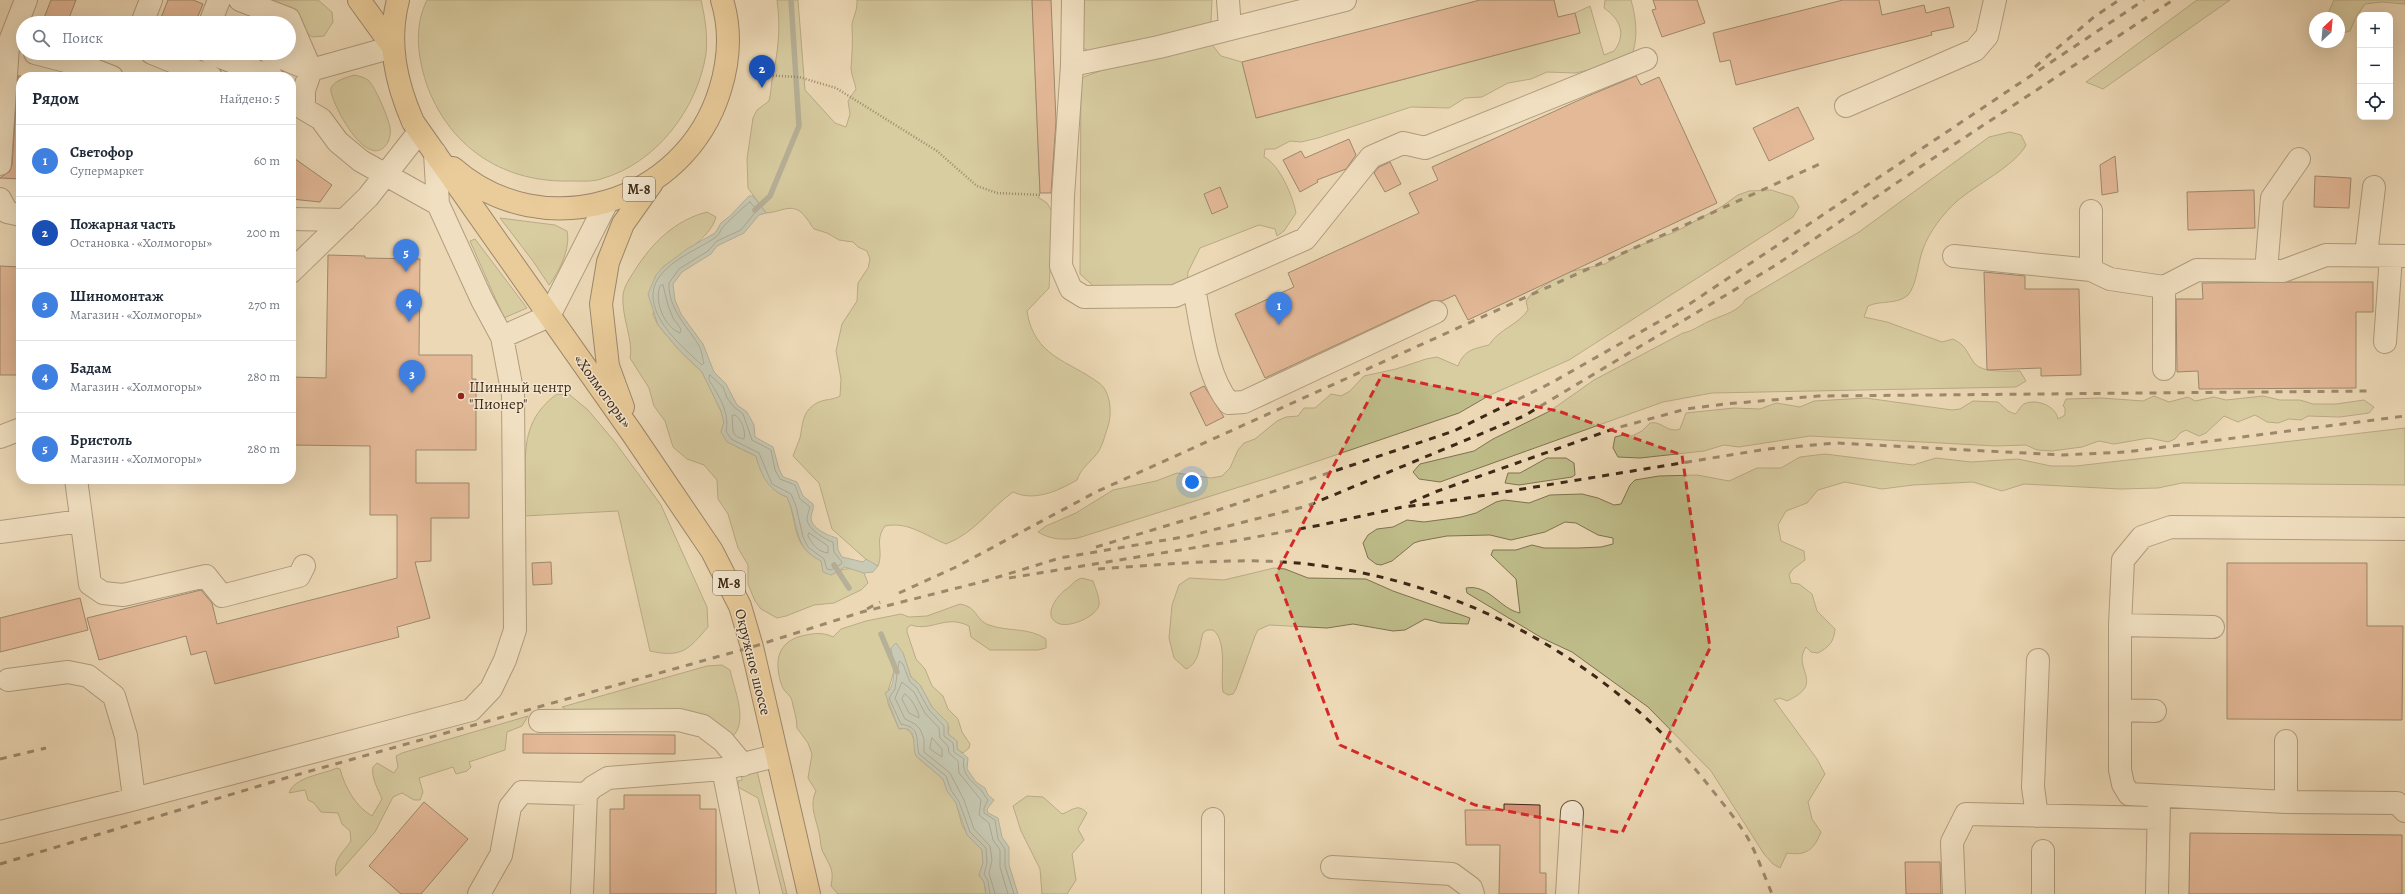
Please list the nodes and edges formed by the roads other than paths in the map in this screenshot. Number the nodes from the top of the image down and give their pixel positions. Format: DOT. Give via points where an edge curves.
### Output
graph roads {
  1 [pos="26,0"];
  2 [pos="151,0"];
  3 [pos="219,0"];
  4 [pos="240,0"];
  5 [pos="359,0"];
  6 [pos="398,0"];
  7 [pos="1072,0"];
  8 [pos="1228,0"];
  9 [pos="1345,0"];
  10 [pos="1995,0"];
  11 [pos="723,1"];
  12 [pos="22,16"];
  13 [pos="145,16"];
  14 [pos="213,16"];
  15 [pos="281,16"];
  16 [pos="1230,29"];
  17 [pos="393,47"];
  18 [pos="15,48"];
  19 [pos="62,60"];
  20 [pos="178,60"];
  21 [pos="228,60"];
  22 [pos="276,60"];
  23 [pos="295,60"];
  24 [pos="1646,60"];
  25 [pos="1072,65"];
  26 [pos="200,66"];
  27 [pos="99,72"];
  28 [pos="259,72"];
  29 [pos="285,72"];
  30 [pos="300,91"];
  31 [pos="1846,106"];
  32 [pos="419,132"];
  33 [pos="435,153"];
  34 [pos="2299,159"];
  35 [pos="0,164"];
  36 [pos="387,174"];
  37 [pos="654,180"];
  38 [pos="2374,187"];
  39 [pos="607,202"];
  40 [pos="438,204"];
  41 [pos="2091,211"];
  42 [pos="296,219"];
  43 [pos="345,220"];
  44 [pos="2366,255"];
  45 [pos="1954,256"];
  46 [pos="2398,256"];
  47 [pos="296,267"];
  48 [pos="2091,270"];
  49 [pos="2266,271"];
  50 [pos="2164,287"];
  51 [pos="1194,288"];
  52 [pos="1436,312"];
  53 [pos="549,316"];
  54 [pos="502,337"];
  55 [pos="2385,342"];
  56 [pos="2164,369"];
  57 [pos="16,430"];
  58 [pos="632,432"];
  59 [pos="0,437"];
  60 [pos="77,484"];
  61 [pos="81,521"];
  62 [pos="2405,529"];
  63 [pos="0,532"];
  64 [pos="304,566"];
  65 [pos="2120,625"];
  66 [pos="2213,627"];
  67 [pos="2038,660"];
  68 [pos="8,680"];
  69 [pos="2120,710"];
  70 [pos="2155,711"];
  71 [pos="540,721"];
  72 [pos="2286,741"];
  73 [pos="776,756"];
  74 [pos="733,767"];
  75 [pos="586,794"];
  76 [pos="2159,796"];
  77 [pos="134,798"];
  78 [pos="2286,802"];
  79 [pos="2405,811"];
  80 [pos="1572,812"];
  81 [pos="2037,816"];
  82 [pos="2158,818"];
  83 [pos="1213,819"];
  84 [pos="0,832"];
  85 [pos="2043,850"];
  86 [pos="1332,867"];
  87 [pos="479,894"];
  88 [pos="582,894"];
  89 [pos="748,894"];
  90 [pos="809,894"];
  91 [pos="1213,894"];
  92 [pos="1473,894"];
  93 [pos="1568,894"];
  94 [pos="1954,894"];
  95 [pos="2044,894"];
  96 [pos="2157,894"];
  1 -- 12 [label="street"];
  2 -- 13 [label="street"];
  3 -- 14 [label="street"];
  4 -- 15 [label="street"];
  5 -- 17 [label="main road"];
  6 -- 17 [label="main road, «Холмогоры» / М-8"];
  7 -- 25 [label="street"];
  8 -- 16 [label="street"];
  9 -- 16 [label="street"];
  10 -- 31 [label="street" via="1987,36 1975,50"];
  11 -- 37 [label="main road, «Холмогоры» / М-8" via="727,58 716,102 706,125 689,148"];
  16 -- 25 [label="street"];
  17 -- 30 [label="street"];
  17 -- 32 [label="main road, «Холмогоры» / М-8" via="395,71 402,97"];
  18 -- 35 [label="street"];
  19 -- 27 [label="street"];
  20 -- 26 [label="street"];
  21 -- 28 [label="street"];
  22 -- 29 [label="street"];
  23 -- 30 [label="street"];
  24 -- 51 [label="street" via="1425,148 1403,143 1371,157 1305,240"];
  25 -- 51 [label="street" via="1061,266 1071,289 1084,297 1175,296"];
  30 -- 36 [label="street" via="338,142 361,161"];
  32 -- 33 [label="main road, «Холмогоры» / М-8"];
  32 -- 36 [label="street"];
  33 -- 39 [label="main road, «Холмогоры» / М-8" via="467,181 512,202 540,207 570,208"];
  33 -- 40 [label="street"];
  33 -- 53 [label="main road, «Холмогоры» / М-8"];
  34 -- 49 [label="street" via="2272,198"];
  36 -- 40 [label="street"];
  36 -- 43 [label="street"];
  37 -- 39 [label="main road, «Холмогоры» / М-8"];
  37 -- 58 [label="main road, «Холмогоры» / М-8" via="624,224 608,262 601,304 608,366"];
  38 -- 44 [label="street"];
  39 -- 53 [label="street"];
  40 -- 54 [label="street"];
  41 -- 48 [label="street"];
  42 -- 43 [label="street"];
  43 -- 47 [label="street"];
  44 -- 46 [label="street"];
  44 -- 49 [label="street" via="2326,255 2283,271"];
  45 -- 48 [label="street"];
  46 -- 55 [label="street"];
  48 -- 50 [label="street" via="2110,279"];
  49 -- 50 [label="street" via="2198,270"];
  50 -- 56 [label="street"];
  51 -- 52 [label="street" via="1209,359 1219,392 1229,403 1244,402"];
  53 -- 54 [label="street"];
  53 -- 58 [label="main road, «Холмогоры» / М-8"];
  54 -- 77 [label="street" via="513,395 515,630 506,660 491,689 471,710"];
  57 -- 59 [label="street"];
  58 -- 73 [label="main road, Окружное шоссе / М-8" via="712,551 740,606 752,647"];
  60 -- 61 [label="street"];
  61 -- 63 [label="street"];
  61 -- 64 [label="street" via="90,584 102,593 123,595 206,576 222,596 299,576"];
  62 -- 65 [label="street" via="2171,527 2142,537 2123,560"];
  65 -- 66 [label="street"];
  65 -- 69 [label="street"];
  67 -- 81 [label="street" via="2034,787"];
  68 -- 77 [label="street" via="68,672 88,676 114,696 126,736"];
  69 -- 70 [label="street"];
  69 -- 76 [label="street" via="2120,770 2123,784 2129,794"];
  71 -- 74 [label="street" via="679,720 703,726 723,741"];
  72 -- 78 [label="street"];
  73 -- 74 [label="street"];
  73 -- 90 [label="main road, Окружное шоссе / М-8"];
  74 -- 75 [label="street" via="608,778"];
  74 -- 89 [label="street"];
  75 -- 87 [label="street" via="522,792 510,807 501,855"];
  75 -- 88 [label="street"];
  76 -- 78 [label="street"];
  76 -- 82 [label="street"];
  77 -- 84 [label="street"];
  78 -- 79 [label="street" via="2397,803"];
  80 -- 93 [label="street"];
  81 -- 82 [label="street"];
  81 -- 94 [label="street" via="1966,814 1952,842"];
  82 -- 96 [label="street"];
  83 -- 91 [label="street"];
  85 -- 95 [label="street"];
  86 -- 92 [label="street" via="1452,874 1471,888"];
}
